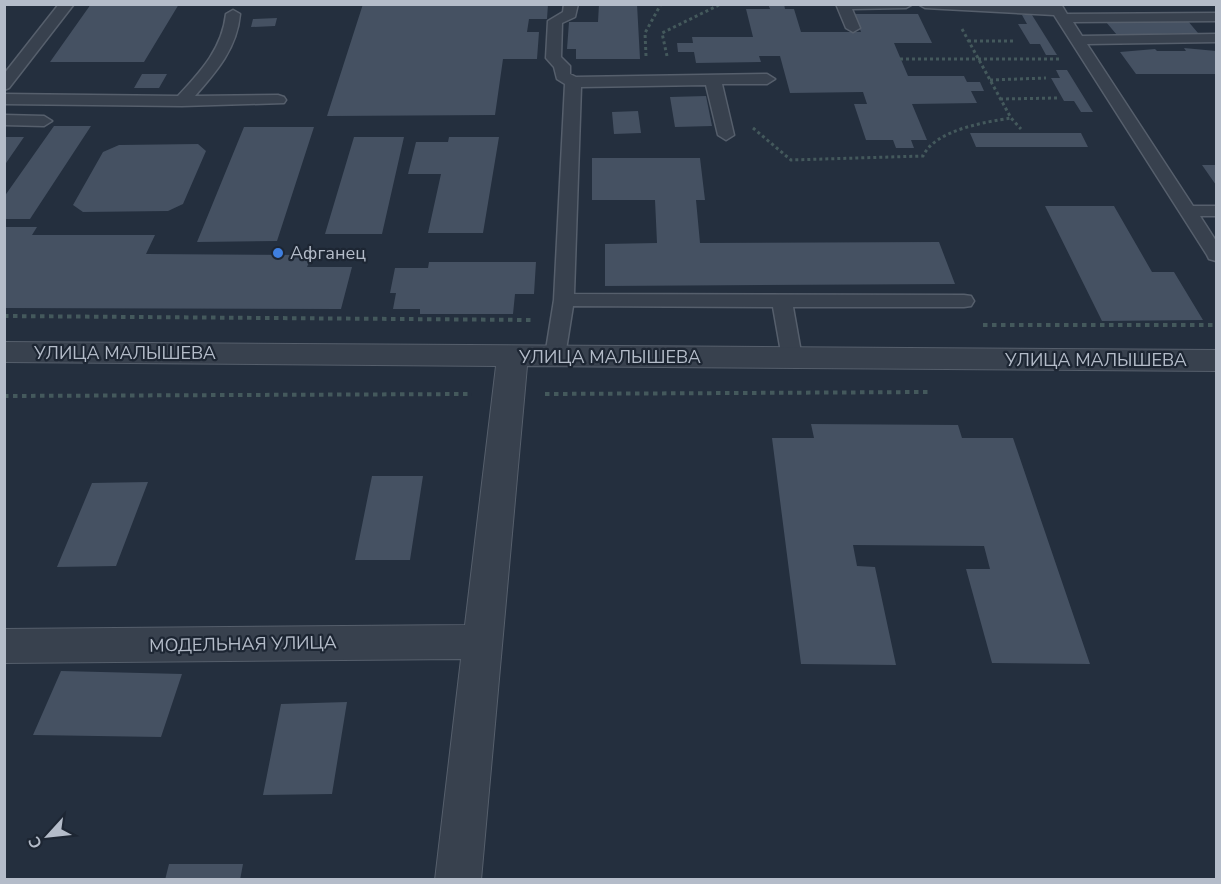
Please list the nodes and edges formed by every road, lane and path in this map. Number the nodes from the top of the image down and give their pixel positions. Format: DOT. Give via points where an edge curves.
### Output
graph roads {
  1 [pos="67,4"];
  2 [pos="571,4"];
  3 [pos="661,4"];
  4 [pos="721,4"];
  5 [pos="906,4"];
  6 [pos="925,4"];
  7 [pos="1212,4"];
  8 [pos="967,6"];
  9 [pos="1216,10"];
  10 [pos="1058,11"];
  11 [pos="233,14"];
  12 [pos="1216,17"];
  13 [pos="959,24"];
  14 [pos="853,28"];
  15 [pos="1216,38"];
  16 [pos="1077,40"];
  17 [pos="968,41"];
  18 [pos="1016,41"];
  19 [pos="978,58"];
  20 [pos="900,59"];
  21 [pos="1089,59"];
  22 [pos="1046,78"];
  23 [pos="767,79"];
  24 [pos="713,80"];
  25 [pos="990,80"];
  26 [pos="647,81"];
  27 [pos="672,81"];
  28 [pos="573,82"];
  29 [pos="4,85"];
  30 [pos="719,98"];
  31 [pos="1058,98"];
  32 [pos="4,99"];
  33 [pos="1000,99"];
  34 [pos="278,100"];
  35 [pos="182,101"];
  36 [pos="1011,118"];
  37 [pos="4,120"];
  38 [pos="44,121"];
  39 [pos="1021,129"];
  40 [pos="726,135"];
  41 [pos="1187,211"];
  42 [pos="1216,211"];
  43 [pos="1215,251"];
  44 [pos="564,300"];
  45 [pos="782,301"];
  46 [pos="964,301"];
  47 [pos="4,352"];
  48 [pos="513,356"];
  49 [pos="555,356"];
  50 [pos="792,358"];
  51 [pos="1216,361"];
  52 [pos="933,392"];
  53 [pos="507,394"];
  54 [pos="4,396"];
  55 [pos="482,642"];
  56 [pos="4,646"];
  57 [pos="458,879"];
  1 -- 29 [label="lane"];
  2 -- 28 [label="lane" via="570,14 555,21 553,58 562,66 561,76"];
  3 -- 26 [label="path" via="645,33"];
  4 -- 27 [label="path" via="662,33"];
  5 -- 14 [label="lane" via="843,5"];
  6 -- 8 [label="lane"];
  7 -- 9 [label="lane"];
  8 -- 10 [label="lane"];
  10 -- 12 [label="lane"];
  10 -- 16 [label="lane"];
  11 -- 35 [label="lane" via="233,29 221,57"];
  13 -- 17 [label="path"];
  15 -- 16 [label="lane"];
  16 -- 21 [label="lane"];
  17 -- 18 [label="path"];
  17 -- 19 [label="path"];
  19 -- 20 [label="path"];
  19 -- 21 [label="path"];
  19 -- 25 [label="path"];
  21 -- 41 [label="lane"];
  22 -- 25 [label="path"];
  23 -- 24 [label="lane"];
  24 -- 27 [label="lane"];
  24 -- 30 [label="lane"];
  25 -- 33 [label="path"];
  26 -- 27 [label="lane"];
  26 -- 28 [label="lane"];
  28 -- 44 [label="lane"];
  30 -- 36 [label="path" via="791,160 923,156 927,147 970,124"];
  30 -- 40 [label="lane"];
  31 -- 33 [label="path"];
  32 -- 35 [label="lane"];
  33 -- 36 [label="path"];
  34 -- 35 [label="lane"];
  36 -- 39 [label="path"];
  37 -- 38 [label="lane"];
  41 -- 42 [label="lane"];
  41 -- 43 [label="lane"];
  44 -- 45 [label="lane"];
  44 -- 49 [label="lane"];
  45 -- 46 [label="lane"];
  45 -- 50 [label="lane"];
  47 -- 48 [label="street, УЛИЦА МАЛЫШЕВА"];
  48 -- 49 [label="street, УЛИЦА МАЛЫШЕВА"];
  48 -- 53 [label="street"];
  49 -- 50 [label="street, УЛИЦА МАЛЫШЕВА"];
  50 -- 51 [label="street, УЛИЦА МАЛЫШЕВА"];
  52 -- 53 [label="path"];
  53 -- 54 [label="path"];
  53 -- 55 [label="street"];
  55 -- 56 [label="street, МОДЕЛЬНАЯ УЛИЦА"];
  55 -- 57 [label="street"];
}
